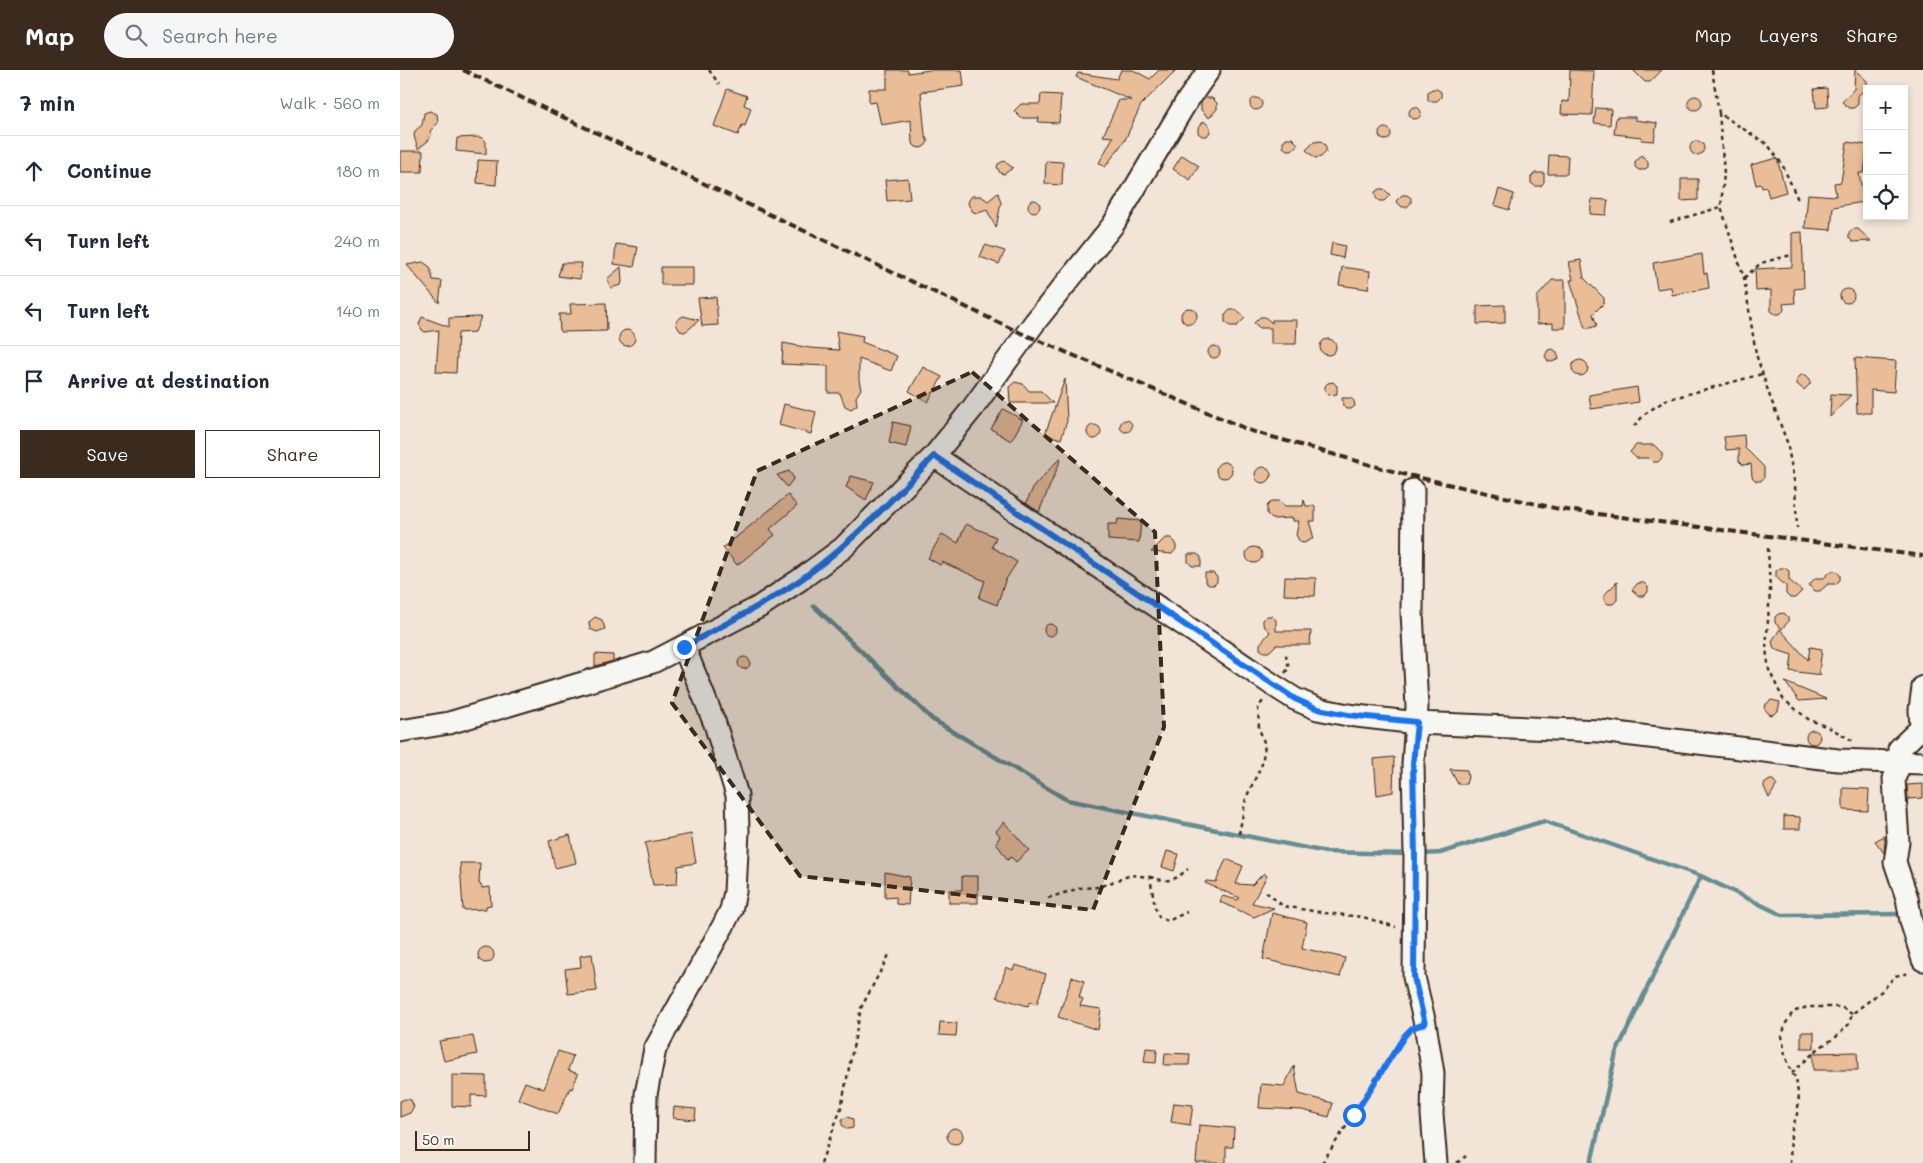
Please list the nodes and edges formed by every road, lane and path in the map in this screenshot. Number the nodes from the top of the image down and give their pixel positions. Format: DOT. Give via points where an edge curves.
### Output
graph roads {
  1 [pos="709,70"];
  2 [pos="1209,70"];
  3 [pos="1712,70"];
  4 [pos="719,84"];
  5 [pos="1719,114"];
  6 [pos="1799,202"];
  7 [pos="1721,207"];
  8 [pos="1670,222"];
  9 [pos="1792,255"];
  10 [pos="1744,278"];
  11 [pos="1762,374"];
  12 [pos="1634,426"];
  13 [pos="934,456"];
  14 [pos="1413,490"];
  15 [pos="1797,528"];
  16 [pos="1768,548"];
  17 [pos="684,647"];
  18 [pos="1285,651"];
  19 [pos="1276,686"];
  20 [pos="1923,687"];
  21 [pos="1417,722"];
  22 [pos="400,730"];
  23 [pos="1858,744"];
  24 [pos="1900,763"];
  25 [pos="1923,763"];
  26 [pos="1239,834"];
  27 [pos="1188,869"];
  28 [pos="1150,877"];
  29 [pos="1266,892"];
  30 [pos="1048,898"];
  31 [pos="1187,912"];
  32 [pos="1414,933"];
  33 [pos="889,955"];
  34 [pos="1918,966"];
  35 [pos="1852,1014"];
  36 [pos="1425,1024"];
  37 [pos="1792,1073"];
  38 [pos="1466,1156"];
  39 [pos="642,1162"];
  40 [pos="821,1163"];
  41 [pos="1322,1163"];
  42 [pos="1436,1163"];
  43 [pos="1457,1163"];
  44 [pos="1790,1163"];
  1 -- 4 [label="path"];
  2 -- 13 [label="street" via="1185,104 1113,225"];
  3 -- 5 [label="path"];
  5 -- 6 [label="path" via="1768,145 1782,164"];
  5 -- 7 [label="path" via="1724,173"];
  7 -- 8 [label="path"];
  7 -- 10 [label="path"];
  9 -- 10 [label="path" via="1761,263"];
  10 -- 11 [label="path"];
  11 -- 12 [label="path" via="1666,400 1646,413"];
  11 -- 15 [label="path" via="1787,442 1795,486"];
  13 -- 17 [label="street" via="843,548 759,606"];
  13 -- 19 [label="street"];
  14 -- 21 [label="street" via="1412,612"];
  16 -- 23 [label="path" via="1770,591 1766,648 1769,670 1783,699 1808,719"];
  17 -- 22 [label="street" via="653,662 621,672 449,722"];
  17 -- 39 [label="street" via="715,724 737,795 735,892 723,926 655,1050 646,1094"];
  18 -- 19 [label="path" via="1289,668"];
  19 -- 21 [label="street" via="1318,709"];
  19 -- 26 [label="path" via="1258,707 1265,745 1262,764 1246,798"];
  20 -- 24 [label="street" via="1921,728 1900,749"];
  21 -- 24 [label="street" via="1600,731 1838,760"];
  21 -- 32 [label="street" via="1413,764"];
  24 -- 25 [label="street"];
  24 -- 34 [label="street" via="1894,779 1898,842 1895,862 1907,898"];
  27 -- 28 [label="path" via="1174,880"];
  28 -- 30 [label="path" via="1131,876"];
  28 -- 31 [label="path" via="1159,916 1168,920"];
  29 -- 32 [label="path" via="1283,906 1363,917"];
  32 -- 36 [label="street" via="1414,977"];
  33 -- 40 [label="path" via="862,1008 841,1108"];
  34 -- 35 [label="path" via="1895,976 1883,990"];
  35 -- 37 [label="path" via="1849,1024 1836,1037"];
  35 -- 37 [label="path" via="1841,1007 1807,1007 1793,1012 1782,1036"];
  36 -- 41 [label="path" via="1412,1028 1405,1035"];
  36 -- 42 [label="street" via="1433,1073"];
  37 -- 44 [label="path" via="1796,1078 1799,1101 1791,1132"];
  38 -- 43 [label="path"];
}
